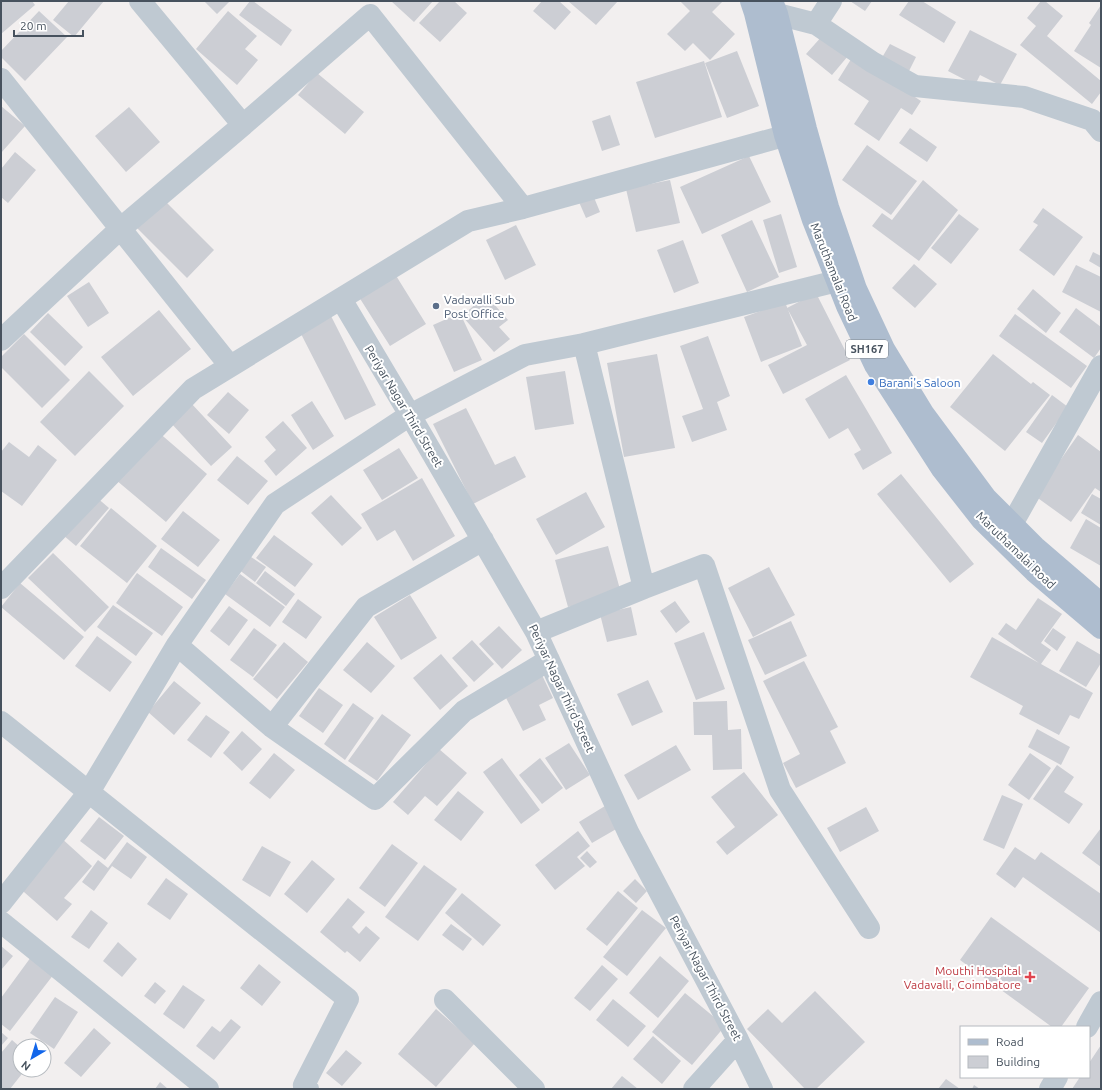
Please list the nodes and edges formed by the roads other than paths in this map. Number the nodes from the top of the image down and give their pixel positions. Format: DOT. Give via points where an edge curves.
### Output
graph roads {
  1 [pos="140,1"];
  2 [pos="751,1"];
  3 [pos="831,1"];
  4 [pos="775,8"];
  5 [pos="816,24"];
  6 [pos="1,79"];
  7 [pos="1098,119"];
  8 [pos="243,125"];
  9 [pos="806,130"];
  10 [pos="785,136"];
  11 [pos="523,208"];
  12 [pos="120,229"];
  13 [pos="836,281"];
  14 [pos="341,299"];
  15 [pos="1,340"];
  16 [pos="584,344"];
  17 [pos="230,366"];
  18 [pos="1101,366"];
  19 [pos="410,415"];
  20 [pos="1012,524"];
  21 [pos="483,540"];
  22 [pos="1,588"];
  23 [pos="644,588"];
  24 [pos="1101,604"];
  25 [pos="1101,628"];
  26 [pos="536,632"];
  27 [pos="177,645"];
  28 [pos="549,660"];
  29 [pos="1,722"];
  30 [pos="272,728"];
  31 [pos="89,792"];
  32 [pos="1,903"];
  33 [pos="1,922"];
  34 [pos="869,928"];
  35 [pos="445,1000"];
  36 [pos="1101,1002"];
  37 [pos="1087,1026"];
  38 [pos="738,1040"];
  39 [pos="1056,1078"];
  40 [pos="304,1088"];
  41 [pos="208,1089"];
  42 [pos="534,1089"];
  43 [pos="694,1089"];
  44 [pos="762,1089"];
  45 [pos="1050,1089"];
  1 -- 8 [label="street"];
  2 -- 10 [label="main road, Maruthamalai Road / SH167"];
  3 -- 5 [label="street"];
  4 -- 5 [label="street"];
  4 -- 9 [label="main road, Maruthamalai Road / SH167"];
  5 -- 7 [label="street" via="872,62 915,86 1024,97"];
  6 -- 12 [label="street"];
  8 -- 11 [label="street" via="370,16"];
  8 -- 12 [label="street"];
  9 -- 10 [label="street"];
  9 -- 20 [label="main road, Maruthamalai Road / SH167" via="828,207 856,289 884,349 928,420 986,498"];
  10 -- 11 [label="street"];
  10 -- 13 [label="main road, Maruthamalai Road / SH167"];
  11 -- 14 [label="street" via="468,221"];
  12 -- 15 [label="street"];
  12 -- 17 [label="street"];
  13 -- 16 [label="street"];
  13 -- 25 [label="main road, Maruthamalai Road / SH167" via="875,365 942,469 982,520 1034,571"];
  14 -- 17 [label="street"];
  14 -- 19 [label="street, Periyar Nagar Third Street"];
  16 -- 19 [label="street" via="525,355"];
  16 -- 23 [label="street"];
  17 -- 22 [label="street" via="193,389"];
  18 -- 20 [label="street"];
  19 -- 21 [label="street, Periyar Nagar Third Street"];
  19 -- 27 [label="street" via="275,504"];
  20 -- 24 [label="main road, Maruthamalai Road / SH167"];
  21 -- 26 [label="street, Periyar Nagar Third Street"];
  21 -- 30 [label="street" via="366,607"];
  23 -- 26 [label="street"];
  23 -- 34 [label="street" via="704,565 780,790"];
  26 -- 28 [label="street, Periyar Nagar Third Street"];
  27 -- 30 [label="street"];
  27 -- 31 [label="street"];
  28 -- 30 [label="street" via="464,711 375,799"];
  28 -- 38 [label="street, Periyar Nagar Third Street" via="629,834"];
  29 -- 31 [label="street"];
  31 -- 32 [label="street"];
  31 -- 40 [label="street" via="348,999"];
  33 -- 41 [label="street"];
  35 -- 42 [label="street"];
  36 -- 37 [label="street"];
  38 -- 43 [label="street"];
  38 -- 44 [label="street, Periyar Nagar Third Street"];
  39 -- 45 [label="street"];
}
